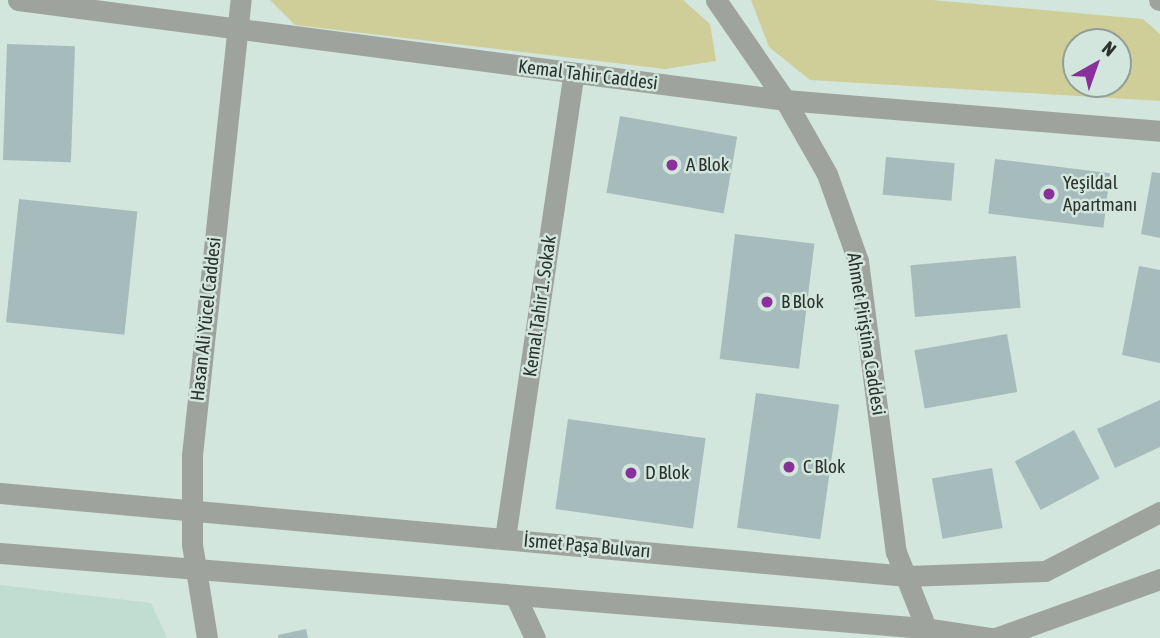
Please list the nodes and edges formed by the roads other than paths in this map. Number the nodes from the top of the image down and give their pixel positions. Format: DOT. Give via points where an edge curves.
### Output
graph roads {
  1 [pos="18,0"];
  2 [pos="241,0"];
  3 [pos="716,0"];
  4 [pos="237,32"];
  5 [pos="574,73"];
  6 [pos="785,100"];
  7 [pos="1160,131"];
  8 [pos="0,493"];
  9 [pos="192,511"];
  10 [pos="1160,512"];
  11 [pos="505,538"];
  12 [pos="0,553"];
  13 [pos="194,568"];
  14 [pos="907,576"];
  15 [pos="1160,579"];
  16 [pos="515,595"];
  17 [pos="927,633"];
  18 [pos="207,638"];
  19 [pos="535,638"];
  20 [pos="990,638"];
  21 [pos="996,638"];
  1 -- 4 [label="street, Kemal Tahir Caddesi"];
  2 -- 4 [label="street, Hasan Ali Yücel Caddesi"];
  3 -- 6 [label="street, Ahmet Piriştina Caddesi"];
  4 -- 5 [label="street, Kemal Tahir Caddesi"];
  4 -- 9 [label="street, Hasan Ali Yücel Caddesi" via="192,455"];
  5 -- 6 [label="street, Kemal Tahir Caddesi"];
  5 -- 11 [label="street, Kemal Tahir 1. Sokak"];
  6 -- 7 [label="street, Kemal Tahir Caddesi"];
  6 -- 14 [label="street, Ahmet Piriştina Caddesi" via="827,174 858,261 896,552"];
  8 -- 9 [label="street, İsmet Paşa Bulvarı"];
  9 -- 11 [label="street, İsmet Paşa Bulvarı"];
  9 -- 13 [label="street, Hasan Ali Yücel Caddesi"];
  10 -- 14 [label="street, İsmet Paşa Bulvarı" via="1045,571"];
  11 -- 14 [label="street, İsmet Paşa Bulvarı"];
  12 -- 13 [label="street"];
  13 -- 16 [label="street"];
  13 -- 18 [label="street, Hasan Ali Yücel Caddesi"];
  14 -- 17 [label="street, Ahmet Piriştina Caddesi"];
  15 -- 21 [label="street"];
  16 -- 17 [label="street"];
  16 -- 19 [label="street"];
  17 -- 20 [label="street"];
}
